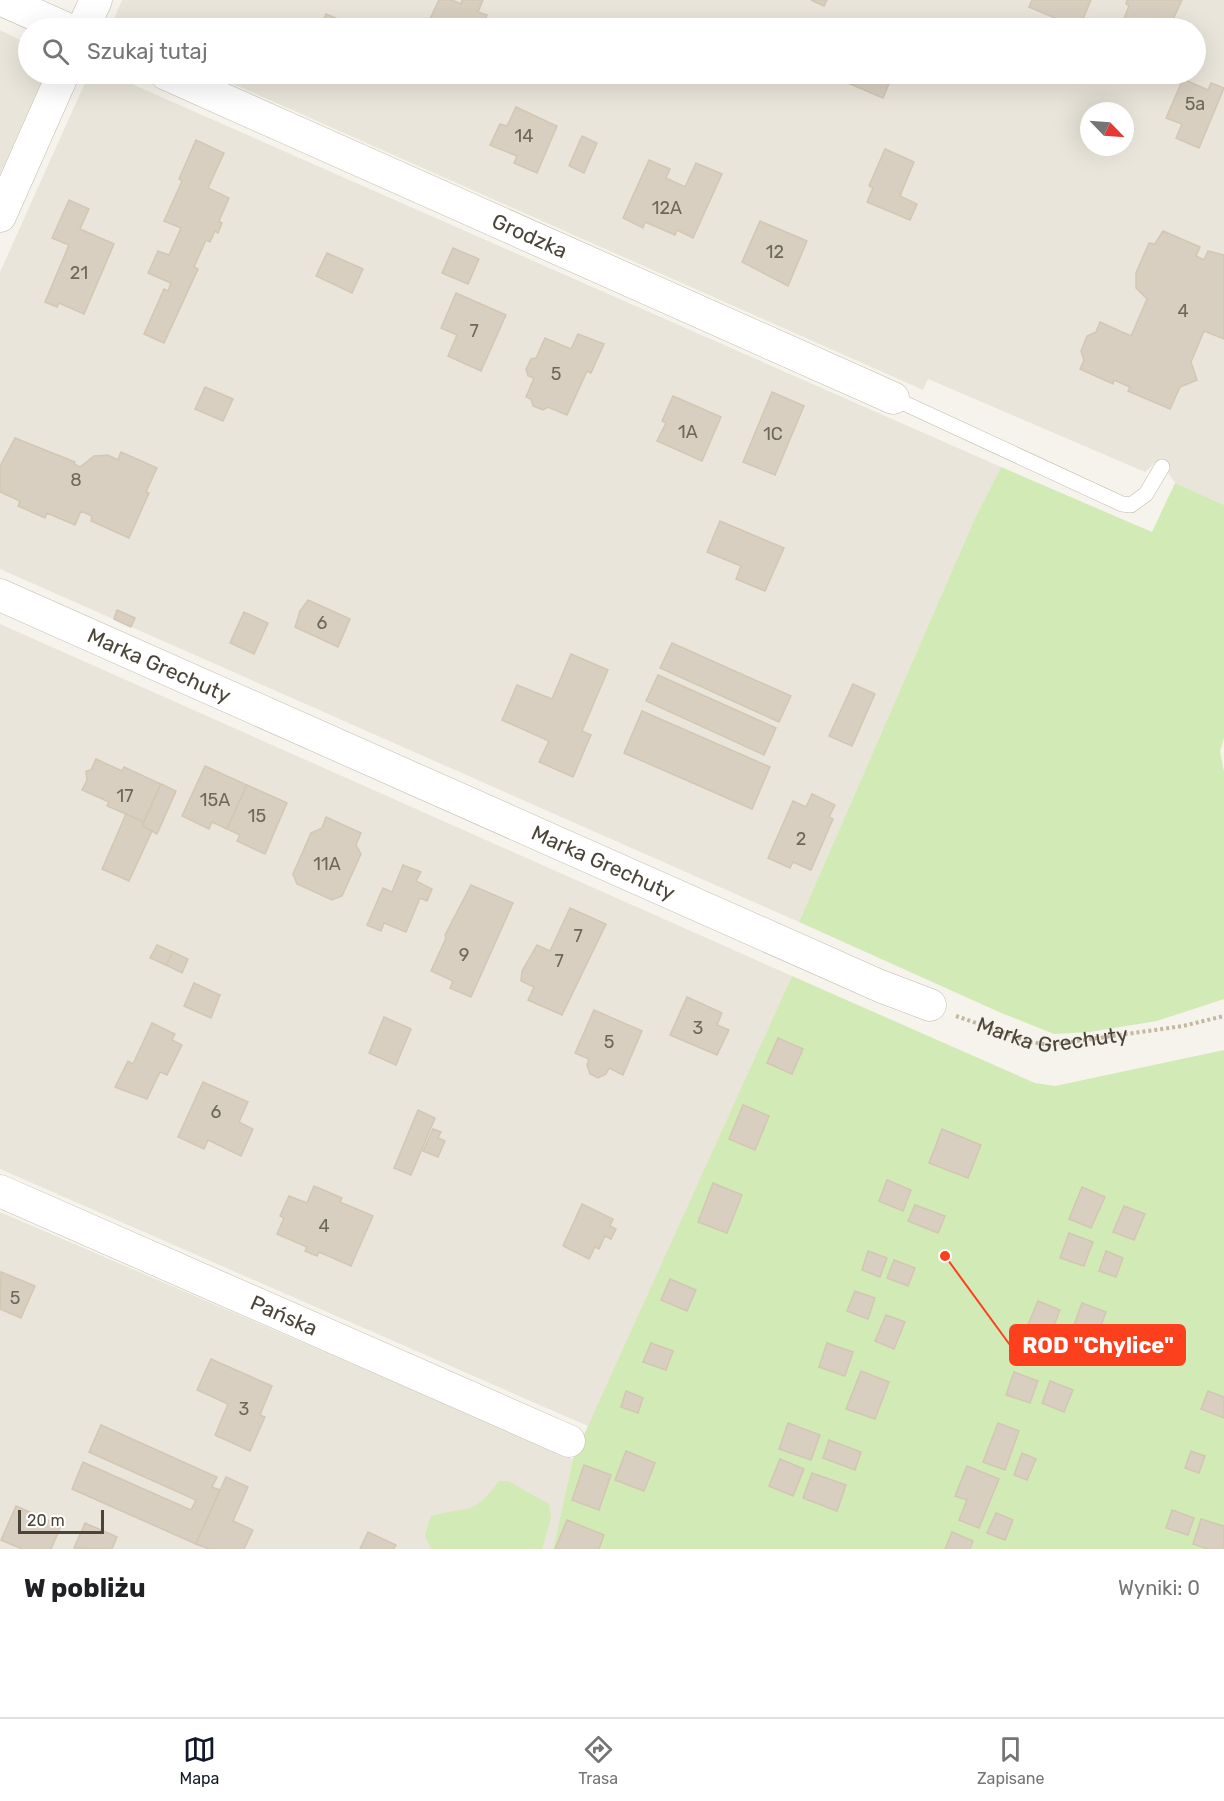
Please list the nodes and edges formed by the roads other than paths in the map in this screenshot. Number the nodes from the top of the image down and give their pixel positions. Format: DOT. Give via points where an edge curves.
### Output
graph roads {
  1 [pos="2,0"];
  2 [pos="96,0"];
  3 [pos="42,18"];
  4 [pos="88,18"];
  5 [pos="59,84"];
  6 [pos="188,84"];
  7 [pos="0,216"];
  8 [pos="893,398"];
  9 [pos="1162,467"];
  10 [pos="0,595"];
  11 [pos="930,1005"];
  12 [pos="0,1191"];
  13 [pos="569,1441"];
  1 -- 3 [label="street"];
  2 -- 4 [label="street"];
  5 -- 7 [label="street"];
  6 -- 8 [label="street, Grodzka"];
  8 -- 9 [label="lane" via="1122,504 1131,505 1146,494"];
  10 -- 11 [label="street, Marka Grechuty"];
  12 -- 13 [label="street, Pańska"];
}
